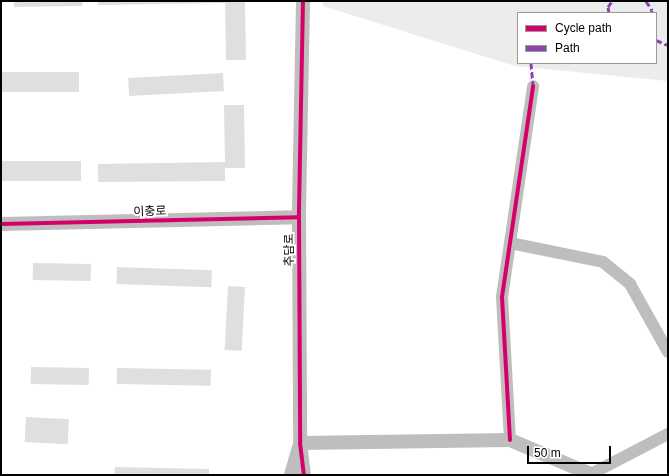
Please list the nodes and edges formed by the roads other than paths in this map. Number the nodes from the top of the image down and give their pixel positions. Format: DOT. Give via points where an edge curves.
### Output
graph roads {
  1 [pos="304,1"];
  2 [pos="533,86"];
  3 [pos="300,217"];
  4 [pos="1,224"];
  5 [pos="510,243"];
  6 [pos="668,352"];
  7 [pos="668,434"];
  8 [pos="510,440"];
  9 [pos="300,443"];
  10 [pos="592,474"];
  11 [pos="291,475"];
  12 [pos="304,475"];
  1 -- 3 [label="street, 추담로"];
  2 -- 5 [label="street"];
  3 -- 4 [label="street, 이충로"];
  3 -- 9 [label="street, 추담로"];
  5 -- 6 [label="street" via="603,262 630,284"];
  5 -- 8 [label="street" via="502,297"];
  7 -- 10 [label="street"];
  8 -- 9 [label="street"];
  8 -- 10 [label="street"];
  9 -- 11 [label="street, 추담로"];
  9 -- 12 [label="street, 추담로"];
}
